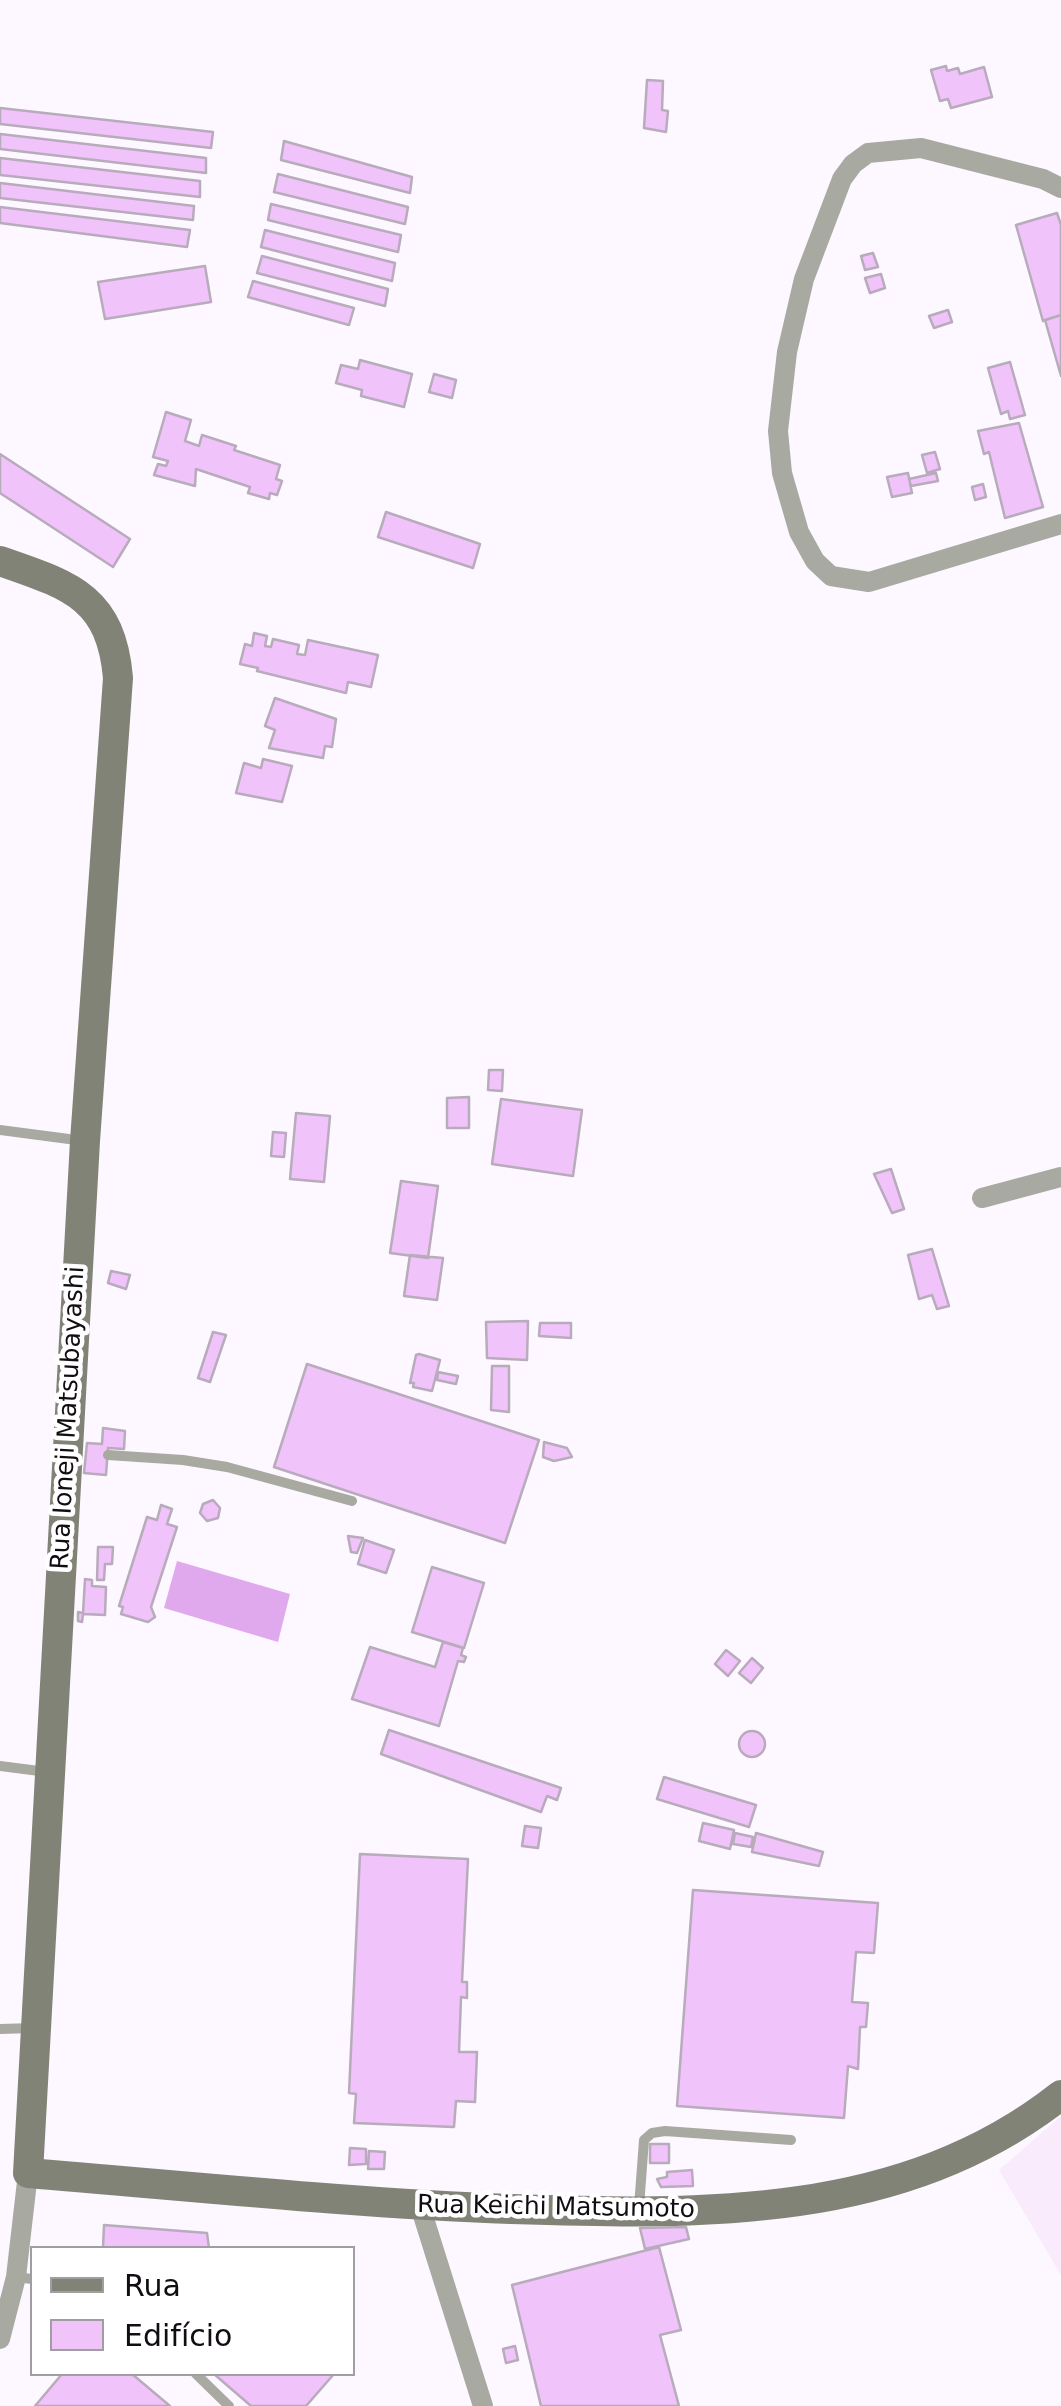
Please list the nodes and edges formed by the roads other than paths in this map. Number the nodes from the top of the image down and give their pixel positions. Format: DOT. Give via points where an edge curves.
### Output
graph roads {
  1 [pos="1061,188"];
  2 [pos="1061,524"];
  3 [pos="0,561"];
  4 [pos="0,1130"];
  5 [pos="84,1141"];
  6 [pos="1061,1177"];
  7 [pos="982,1198"];
  8 [pos="108,1455"];
  9 [pos="352,1501"];
  10 [pos="0,1766"];
  11 [pos="48,1772"];
  12 [pos="35,2028"];
  13 [pos="0,2029"];
  14 [pos="1061,2095"];
  15 [pos="791,2140"];
  16 [pos="28,2173"];
  17 [pos="420,2206"];
  18 [pos="638,2212"];
  19 [pos="24,2278"];
  20 [pos="0,2339"];
  21 [pos="198,2376"];
  22 [pos="229,2406"];
  23 [pos="483,2406"];
  1 -- 2 [label="street" via="921,148 868,153 854,164 842,179 804,279 786,352 778,431 799,532 831,576 869,582"];
  3 -- 5 [label="main road, Rua Ioneji Matsubayashi" via="82,594 105,622 116,651"];
  4 -- 5 [label="lane"];
  5 -- 11 [label="main road, Rua Ioneji Matsubayashi" via="76,1454"];
  6 -- 7 [label="street"];
  8 -- 9 [label="lane" via="226,1467"];
  10 -- 11 [label="lane"];
  11 -- 12 [label="main road, Rua Ioneji Matsubayashi"];
  12 -- 13 [label="lane"];
  12 -- 16 [label="main road, Rua Ioneji Matsubayashi"];
  14 -- 18 [label="main road, Rua Keichi Matsumoto" via="1005,2135 951,2162 864,2188 760,2208"];
  15 -- 18 [label="lane" via="652,2133 644,2140"];
  16 -- 17 [label="main road, Rua Keichi Matsumoto"];
  16 -- 19 [label="street, Rua Ioneji Matsubayashi"];
  17 -- 18 [label="main road, Rua Keichi Matsumoto"];
  17 -- 23 [label="street"];
  19 -- 20 [label="street, Rua Ioneji Matsubayashi"];
  21 -- 22 [label="lane"];
}
